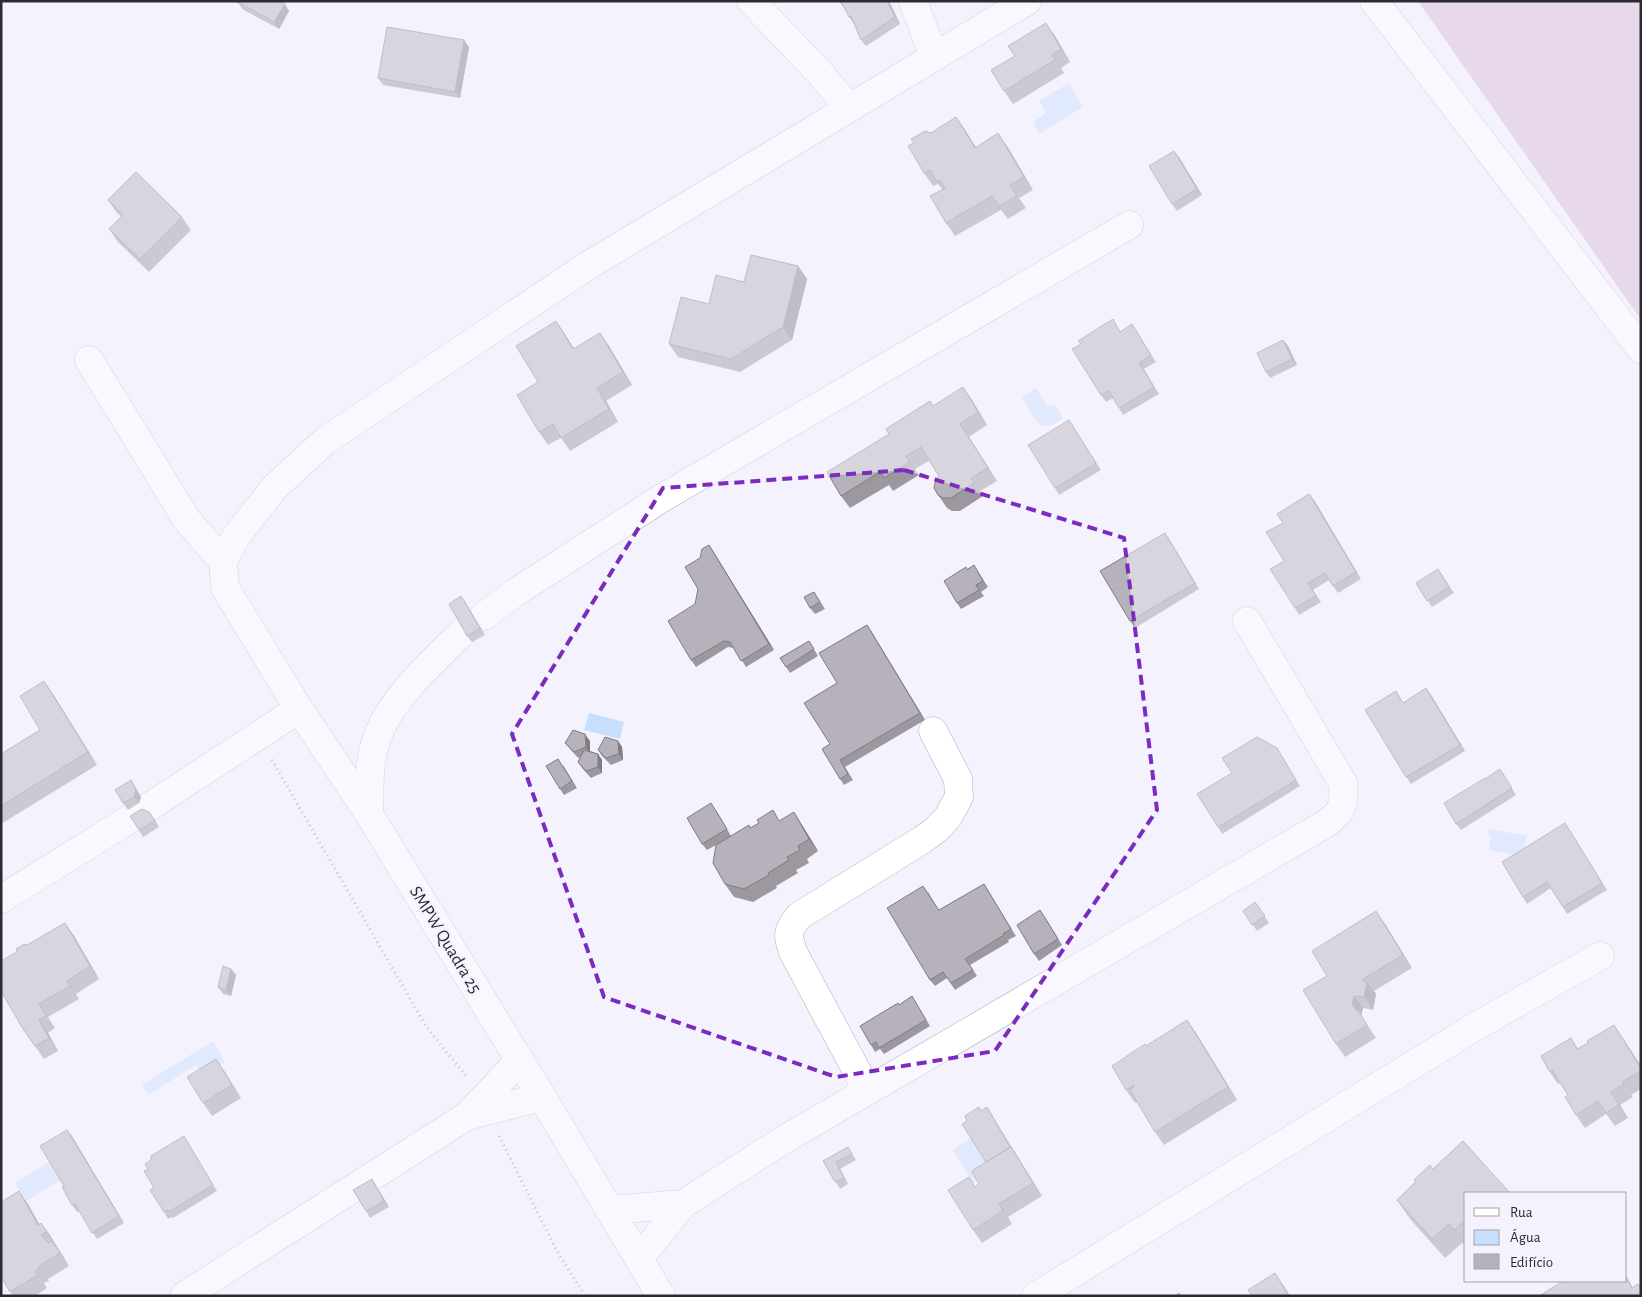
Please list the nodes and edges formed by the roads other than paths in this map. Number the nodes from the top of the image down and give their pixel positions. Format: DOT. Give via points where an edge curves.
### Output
graph roads {
  1 [pos="751,1"];
  2 [pos="913,1"];
  3 [pos="1374,1"];
  4 [pos="1026,2"];
  5 [pos="934,57"];
  6 [pos="849,108"];
  7 [pos="1129,225"];
  8 [pos="1641,349"];
  9 [pos="89,360"];
  10 [pos="223,561"];
  11 [pos="1247,622"];
  12 [pos="299,709"];
  13 [pos="933,731"];
  14 [pos="369,814"];
  15 [pos="1,899"];
  16 [pos="1600,956"];
  17 [pos="519,1062"];
  18 [pos="867,1090"];
  19 [pos="542,1097"];
  20 [pos="479,1109"];
  21 [pos="683,1204"];
  22 [pos="609,1210"];
  23 [pos="639,1259"];
  24 [pos="184,1296"];
  25 [pos="661,1296"];
  26 [pos="1036,1296"];
  1 -- 6 [label="street"];
  2 -- 5 [label="street"];
  3 -- 8 [label="street"];
  4 -- 5 [label="street"];
  5 -- 6 [label="street"];
  6 -- 10 [label="street" via="589,265 325,441 274,487 237,535"];
  7 -- 14 [label="street" via="662,498 477,620 422,673 387,716 376,741 371,766"];
  9 -- 10 [label="street" via="187,520"];
  10 -- 12 [label="street, SMPW Quadra 25" via="225,588"];
  11 -- 18 [label="street" via="1343,783 1344,800 1339,814 1327,824"];
  12 -- 14 [label="street, SMPW Quadra 25"];
  12 -- 15 [label="street"];
  13 -- 18 [label="street" via="958,779 959,797 948,817 922,840 799,916 789,928 793,952"];
  14 -- 17 [label="street, SMPW Quadra 25"];
  16 -- 26 [label="street" via="1473,1028"];
  17 -- 19 [label="street, SMPW Quadra 25"];
  17 -- 20 [label="street"];
  18 -- 21 [label="street"];
  19 -- 20 [label="street"];
  19 -- 22 [label="street, SMPW Quadra 25"];
  20 -- 24 [label="street"];
  21 -- 22 [label="street"];
  21 -- 23 [label="street"];
  22 -- 23 [label="street, SMPW Quadra 25"];
  23 -- 25 [label="street, SMPW Quadra 25"];
}
